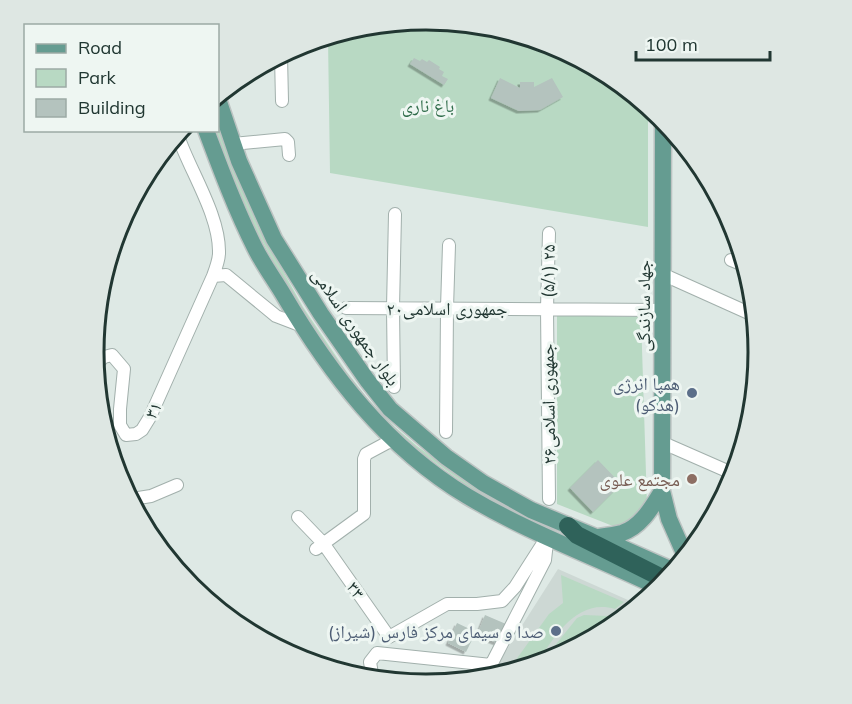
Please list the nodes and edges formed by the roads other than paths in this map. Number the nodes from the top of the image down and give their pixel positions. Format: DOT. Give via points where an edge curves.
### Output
graph roads {
  1 [pos="281,64"];
  2 [pos="282,101"];
  3 [pos="220,105"];
  4 [pos="207,132"];
  5 [pos="663,134"];
  6 [pos="181,144"];
  7 [pos="233,144"];
  8 [pos="289,155"];
  9 [pos="395,214"];
  10 [pos="549,233"];
  11 [pos="449,245"];
  12 [pos="662,274"];
  13 [pos="213,276"];
  14 [pos="346,308"];
  15 [pos="393,308"];
  16 [pos="447,308"];
  17 [pos="547,309"];
  18 [pos="662,310"];
  19 [pos="745,311"];
  20 [pos="302,326"];
  21 [pos="104,357"];
  22 [pos="394,387"];
  23 [pos="446,432"];
  24 [pos="394,439"];
  25 [pos="661,442"];
  26 [pos="725,470"];
  27 [pos="177,485"];
  28 [pos="662,491"];
  29 [pos="139,498"];
  30 [pos="549,499"];
  31 [pos="298,517"];
  32 [pos="568,526"];
  33 [pos="547,537"];
  34 [pos="598,537"];
  35 [pos="319,546"];
  36 [pos="682,547"];
  37 [pos="665,567"];
  38 [pos="658,576"];
  39 [pos="650,583"];
  40 [pos="371,669"];
  41 [pos="485,669"];
  42 [pos="487,669"];
  1 -- 2 [label="street"];
  3 -- 7 [label="main road, بلوار جمهوری اسلامی"];
  4 -- 20 [label="main road" via="255,248"];
  5 -- 12 [label="main road, جهاد سازندگی"];
  6 -- 13 [label="street" via="216,229 219,254"];
  7 -- 8 [label="street" via="285,139"];
  7 -- 32 [label="main road, بلوار جمهوری اسلامی" via="274,239 321,314 390,409 483,483"];
  9 -- 15 [label="street"];
  10 -- 17 [label="street, (۵/۱) ۲۵"];
  11 -- 16 [label="street"];
  12 -- 18 [label="main road, جهاد سازندگی"];
  12 -- 19 [label="street"];
  13 -- 20 [label="street" via="226,275 276,316"];
  13 -- 21 [label="street, ۳۱" via="157,403 136,434 126,435 120,425 124,369 112,355"];
  14 -- 15 [label="street, جمهوری اسلامی۲۰"];
  15 -- 16 [label="street, جمهوری اسلامی۲۰"];
  15 -- 22 [label="street"];
  16 -- 17 [label="street, جمهوری اسلامی۲۰"];
  16 -- 23 [label="street"];
  17 -- 18 [label="street, جمهوری اسلامی۲۰"];
  17 -- 30 [label="street, جمهوری اسلامی۲۶"];
  18 -- 25 [label="main road, جهاد سازندگی"];
  20 -- 24 [label="main road" via="347,390"];
  24 -- 33 [label="main road" via="438,477"];
  24 -- 35 [label="street" via="366,454 364,459 364,514"];
  25 -- 26 [label="street"];
  25 -- 28 [label="main road, جهاد سازندگی"];
  27 -- 29 [label="street"];
  28 -- 34 [label="main road" via="631,529"];
  28 -- 36 [label="main road, جهاد سازندگی"];
  31 -- 35 [label="street, ۳۳"];
  32 -- 34 [label="main road, بلوار جمهوری اسلامی"];
  32 -- 38 [label="highway" via="577,535"];
  33 -- 35 [label="street, ۳۳" via="502,601 447,604 389,637"];
  33 -- 39 [label="main road"];
  33 -- 42 [label="street" via="545,560"];
  34 -- 37 [label="main road, بلوار جمهوری اسلامی"];
  40 -- 41 [label="street" via="370,662 377,653"];
}
